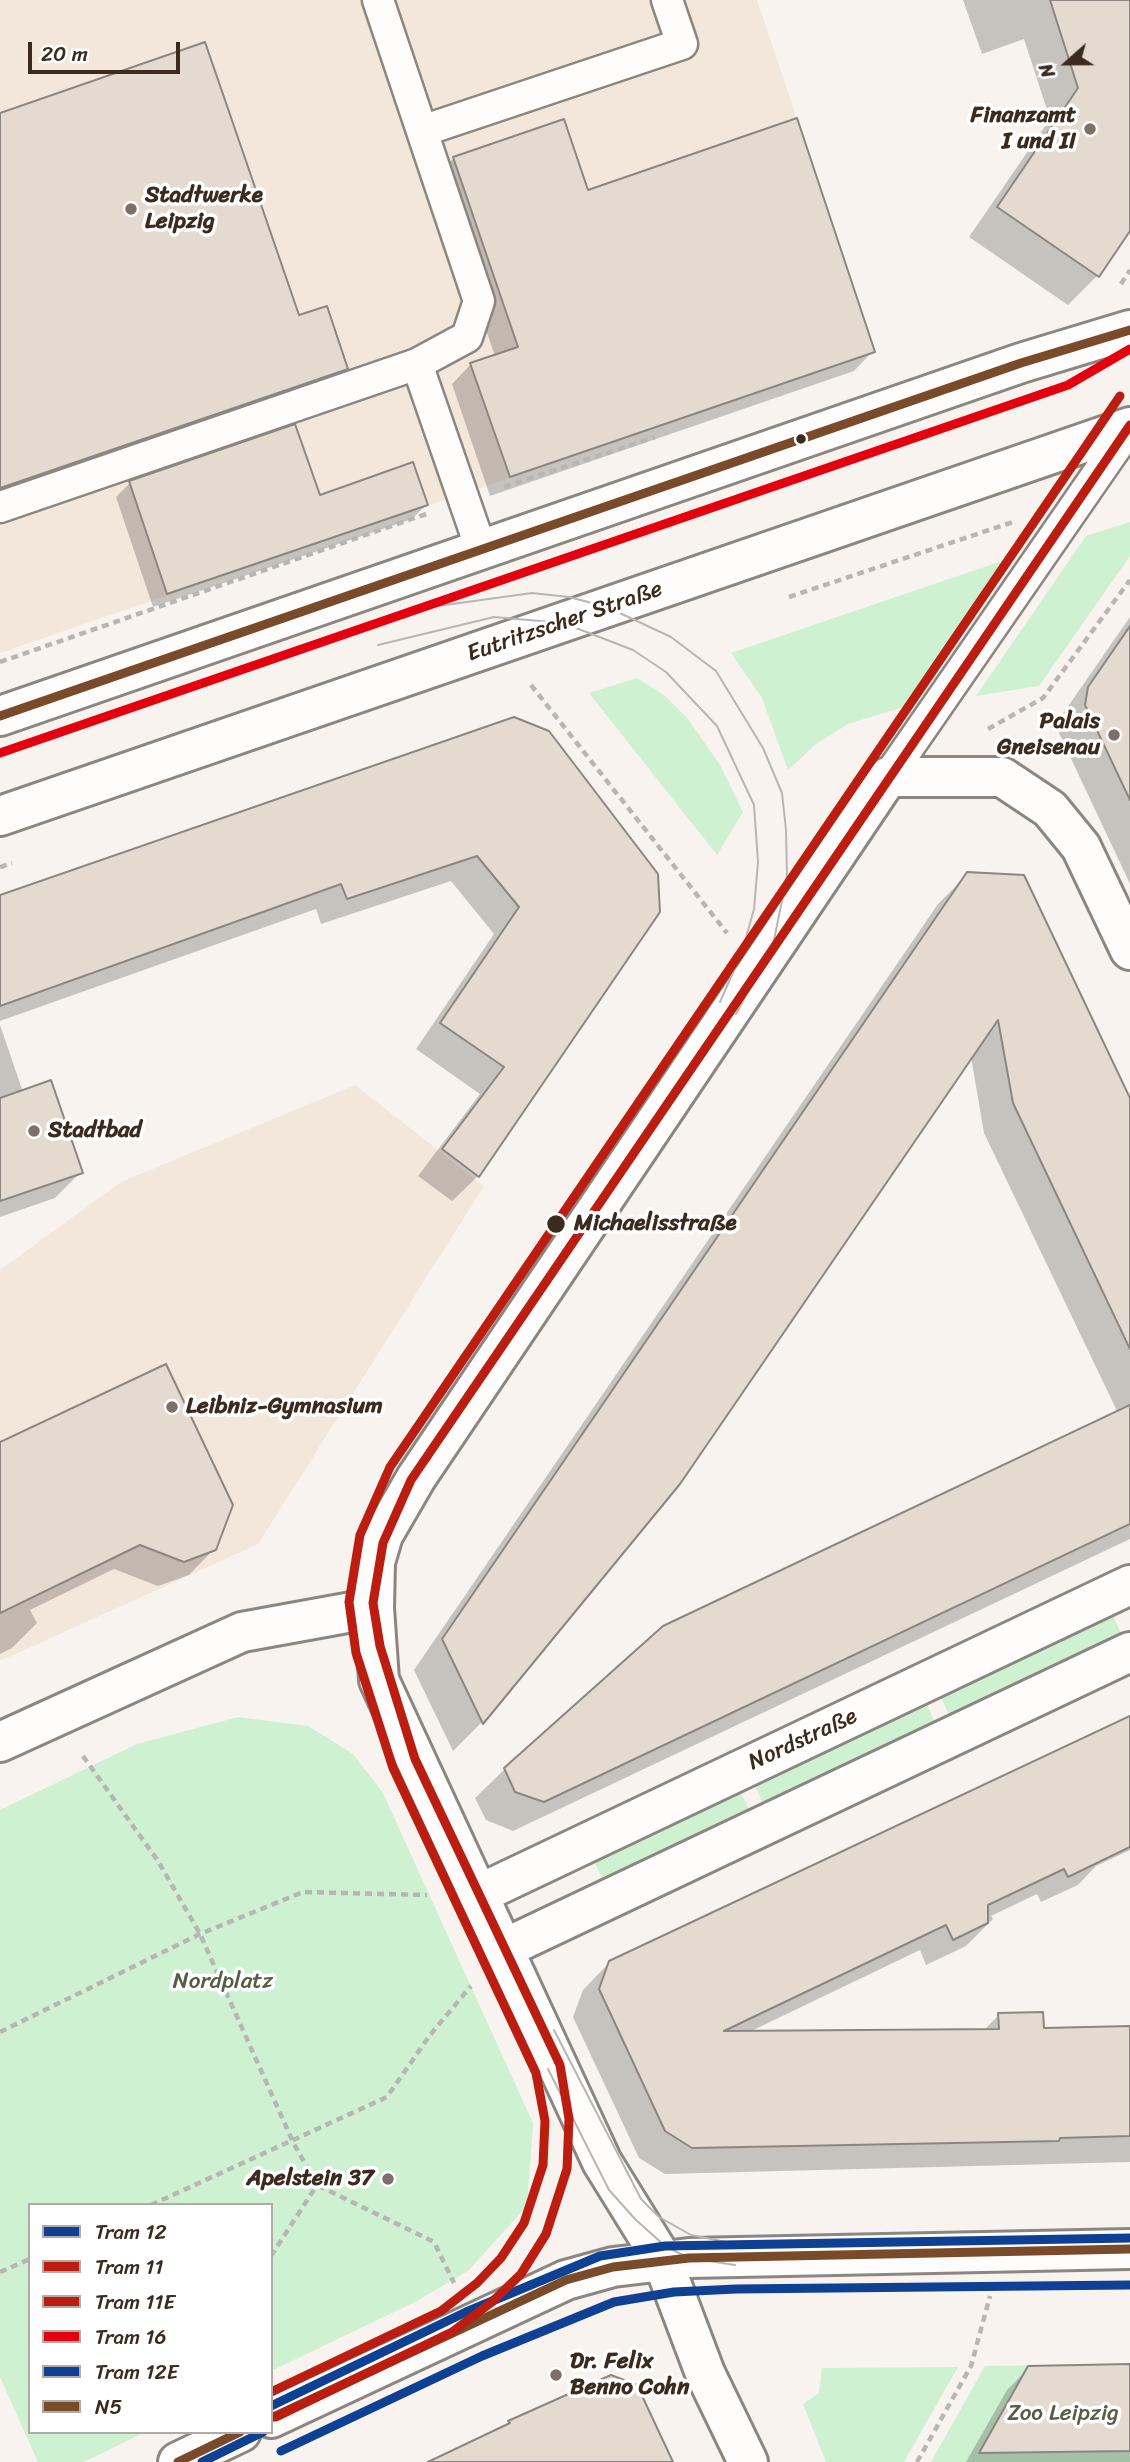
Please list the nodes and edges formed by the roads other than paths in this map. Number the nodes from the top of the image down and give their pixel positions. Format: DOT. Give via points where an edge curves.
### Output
graph roads {
  1 [pos="378,0"];
  2 [pos="667,0"];
  3 [pos="422,131"];
  4 [pos="1130,330"];
  5 [pos="417,364"];
  6 [pos="1130,427"];
  7 [pos="0,507"];
  8 [pos="481,549"];
  9 [pos="0,716"];
  10 [pos="888,777"];
  11 [pos="0,816"];
  12 [pos="1130,950"];
  13 [pos="1130,1585"];
  14 [pos="374,1608"];
  15 [pos="1130,1652"];
  16 [pos="0,1742"];
  17 [pos="477,1895"];
  18 [pos="501,1950"];
  19 [pos="1130,2249"];
  20 [pos="662,2259"];
  21 [pos="273,2417"];
  22 [pos="237,2434"];
  23 [pos="178,2462"];
  24 [pos="748,2462"];
  1 -- 3 [label="lane"];
  2 -- 3 [label="lane" via="682,44"];
  3 -- 5 [label="lane" via="479,301 467,337"];
  4 -- 8 [label="street" via="1021,363"];
  5 -- 7 [label="lane"];
  5 -- 8 [label="lane"];
  6 -- 10 [label="lane"];
  6 -- 11 [label="street, Eutritzscher Straße"];
  8 -- 9 [label="street"];
  10 -- 12 [label="street" via="1002,777 1050,808 1081,847"];
  10 -- 14 [label="street" via="415,1478 383,1535 375,1562"];
  13 -- 17 [label="street, Nordstraße"];
  14 -- 16 [label="street" via="242,1632"];
  14 -- 17 [label="street" via="379,1681"];
  15 -- 18 [label="street"];
  17 -- 18 [label="street"];
  18 -- 20 [label="street" via="602,2162"];
  19 -- 20 [label="street"];
  20 -- 21 [label="street" via="613,2266 566,2280"];
  20 -- 24 [label="street" via="705,2373"];
  22 -- 23 [label="street"];
}
